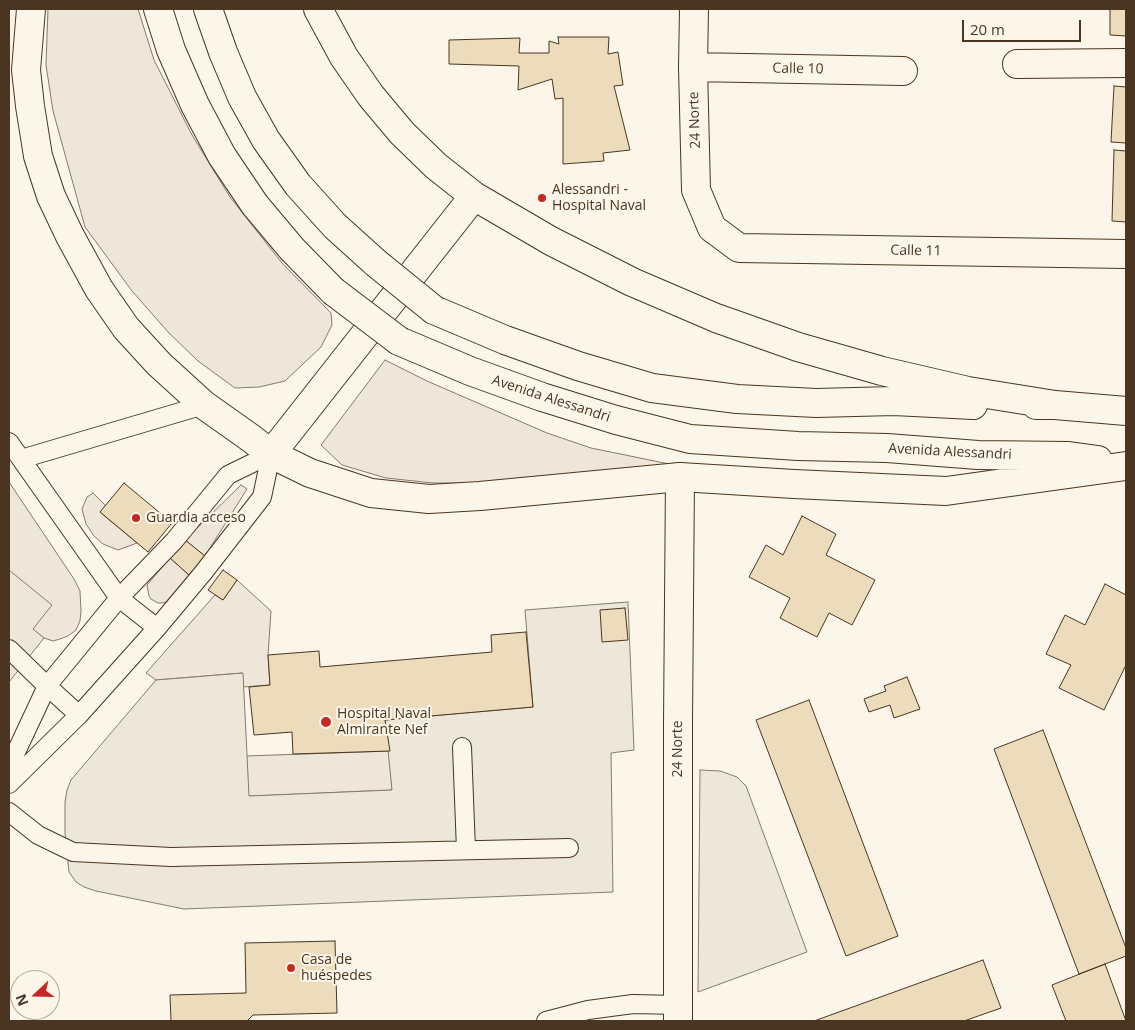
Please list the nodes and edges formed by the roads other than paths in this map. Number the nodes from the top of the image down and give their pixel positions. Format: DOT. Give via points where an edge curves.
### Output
graph roads {
  1 [pos="30,9"];
  2 [pos="158,9"];
  3 [pos="208,9"];
  4 [pos="318,9"];
  5 [pos="694,9"];
  6 [pos="1017,64"];
  7 [pos="1126,64"];
  8 [pos="693,67"];
  9 [pos="903,70"];
  10 [pos="474,196"];
  11 [pos="712,228"];
  12 [pos="1126,254"];
  13 [pos="1054,404"];
  14 [pos="204,405"];
  15 [pos="1126,411"];
  16 [pos="9,442"];
  17 [pos="270,454"];
  18 [pos="21,459"];
  19 [pos="1126,465"];
  20 [pos="680,477"];
  21 [pos="119,598"];
  22 [pos="157,628"];
  23 [pos="9,649"];
  24 [pos="47,686"];
  25 [pos="79,715"];
  26 [pos="462,747"];
  27 [pos="9,767"];
  28 [pos="9,784"];
  29 [pos="9,812"];
  30 [pos="569,848"];
  31 [pos="466,850"];
  32 [pos="678,1013"];
  33 [pos="546,1021"];
  1 -- 14 [label="main road" via="26,70 30,106 38,156 51,196 99,289 126,328"];
  2 -- 19 [label="main road, Avenida Alessandri, bridge" via="171,50 195,105 222,156 255,205 333,291 399,341 542,398 690,439 978,455 1069,456"];
  3 -- 13 [label="main road, bridge" via="242,97 266,140 298,184 335,226 434,310 505,340 652,388 737,399 816,403"];
  4 -- 10 [label="main road" via="344,57 377,104 436,166"];
  5 -- 8 [label="main road, 24 Norte"];
  6 -- 7 [label="main road"];
  8 -- 9 [label="main road, Calle 10"];
  8 -- 11 [label="main road, 24 Norte" via="696,190"];
  10 -- 13 [label="main road" via="551,241 632,282 716,318 798,347 882,371 968,391"];
  10 -- 17 [label="main road"];
  11 -- 12 [label="main road, Calle 11" via="739,248"];
  13 -- 15 [label="main road"];
  14 -- 17 [label="main road"];
  14 -- 18 [label="lane"];
  16 -- 18 [label="lane"];
  17 -- 20 [label="main road" via="310,473 371,493 429,499"];
  17 -- 21 [label="lane" via="228,474 174,540"];
  17 -- 22 [label="lane" via="262,497"];
  18 -- 21 [label="lane"];
  19 -- 20 [label="main road" via="946,491"];
  20 -- 32 [label="main road, 24 Norte"];
  21 -- 22 [label="lane"];
  21 -- 24 [label="lane"];
  22 -- 25 [label="lane"];
  23 -- 24 [label="lane"];
  24 -- 25 [label="lane"];
  24 -- 27 [label="lane"];
  25 -- 28 [label="lane"];
  26 -- 31 [label="lane"];
  29 -- 31 [label="lane" via="38,835 73,852 171,857"];
  30 -- 31 [label="lane"];
  32 -- 33 [label="lane" via="633,1004 588,1010"];
}
